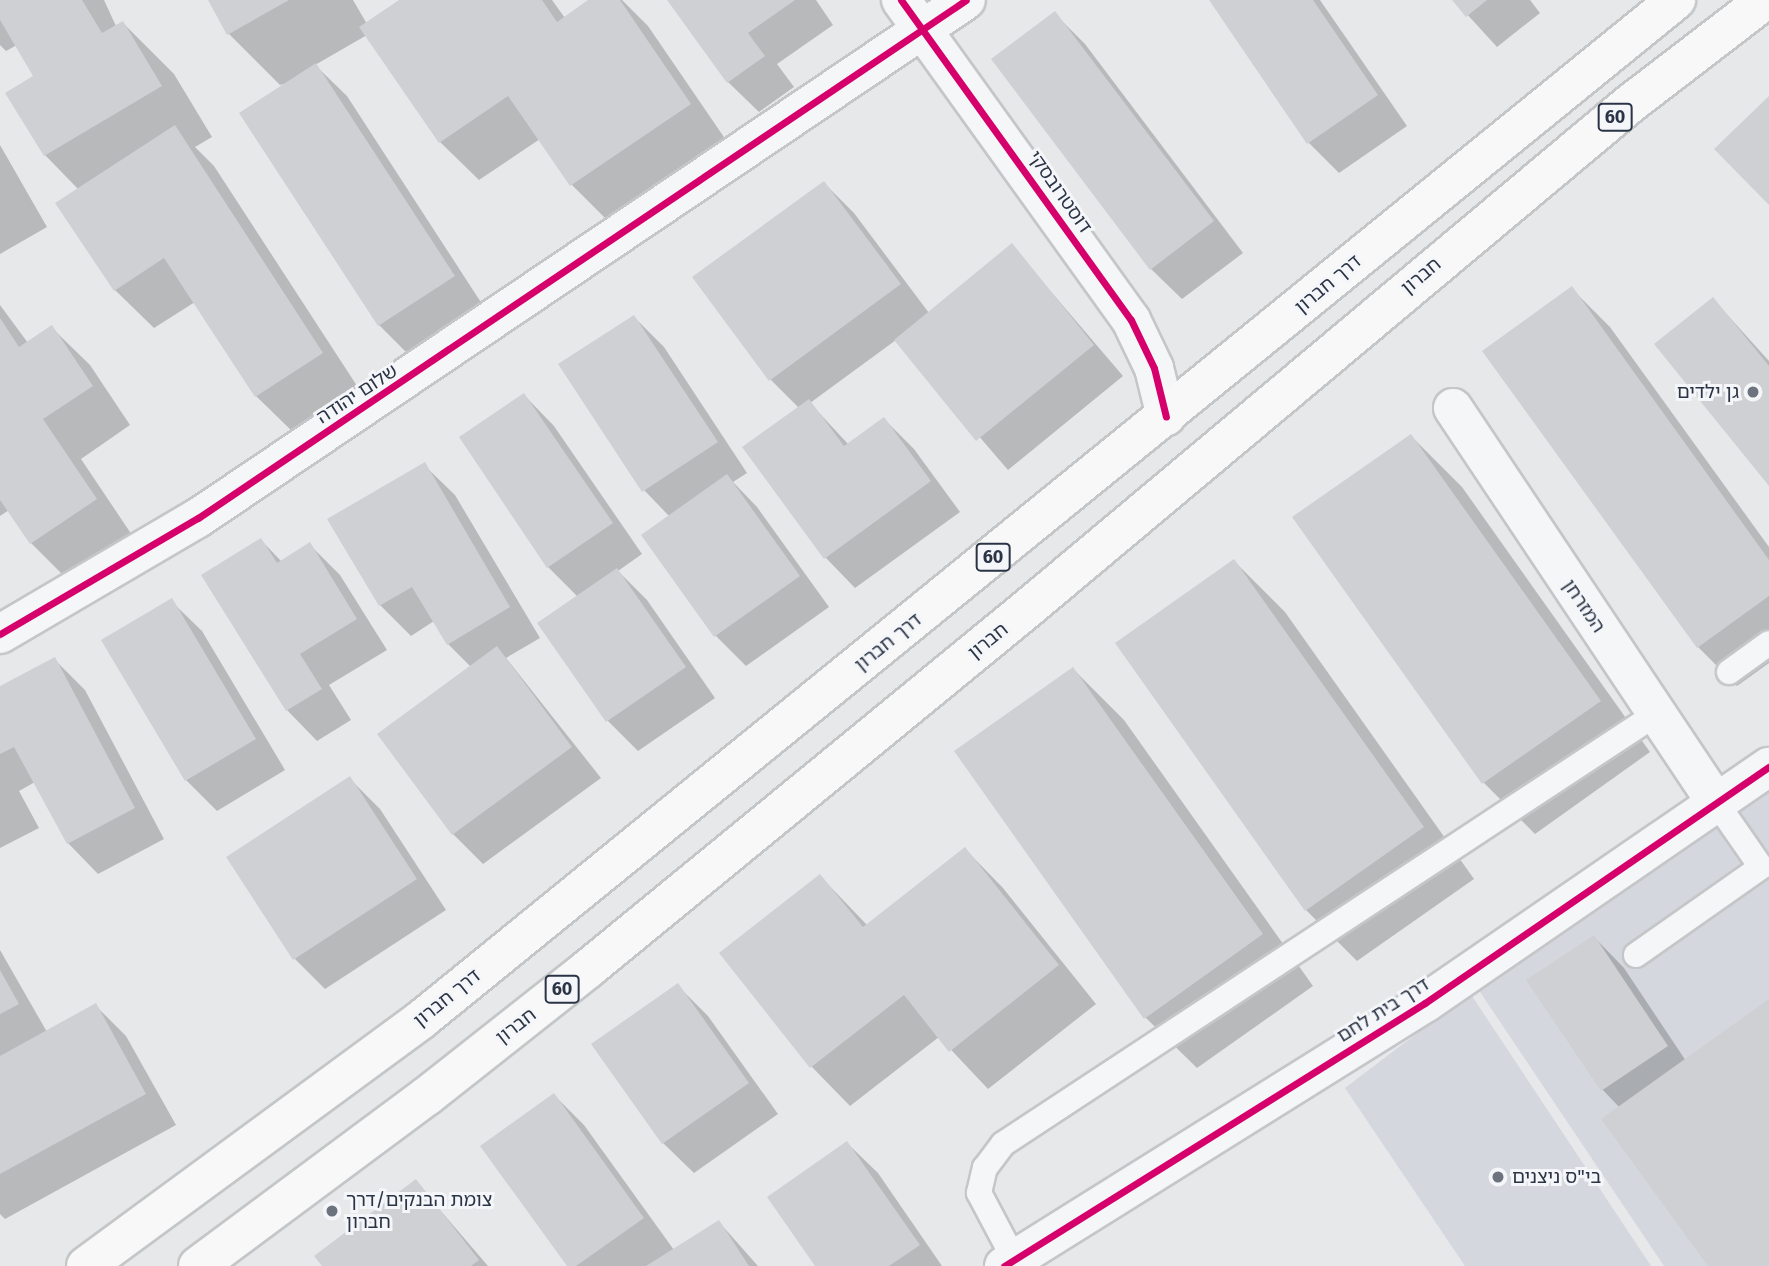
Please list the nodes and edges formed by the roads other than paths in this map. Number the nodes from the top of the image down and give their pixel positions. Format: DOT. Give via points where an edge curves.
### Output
graph roads {
  1 [pos="901,0"];
  2 [pos="965,0"];
  3 [pos="1676,0"];
  4 [pos="1765,0"];
  5 [pos="924,32"];
  6 [pos="1453,408"];
  7 [pos="1166,417"];
  8 [pos="0,634"];
  9 [pos="1769,643"];
  10 [pos="1729,672"];
  11 [pos="1656,714"];
  12 [pos="1769,767"];
  13 [pos="1716,802"];
  14 [pos="1636,955"];
  15 [pos="1009,1263"];
  16 [pos="86,1266"];
  17 [pos="198,1266"];
  1 -- 5 [label="street, דוסטרובסקי"];
  2 -- 5 [label="street, שלום יהודה"];
  3 -- 7 [label="highway, דרך חברון / 60"];
  4 -- 17 [label="highway, חברון / 60" via="1591,136 589,968 428,1096"];
  5 -- 7 [label="street, דוסטרובסקי" via="1131,320 1154,369"];
  5 -- 8 [label="street, שלום יהודה" via="198,518"];
  6 -- 11 [label="street, המזרחן"];
  7 -- 16 [label="highway, דרך חברון / 60" via="422,1019"];
  9 -- 10 [label="lane"];
  11 -- 13 [label="street, המזרחן"];
  11 -- 15 [label="lane, דרך בית לחם" via="1003,1144 985,1168 979,1193"];
  12 -- 13 [label="street, דרך בית לחם"];
  13 -- 14 [label="lane" via="1761,867"];
  13 -- 15 [label="street, דרך בית לחם" via="1425,1003"];
}
